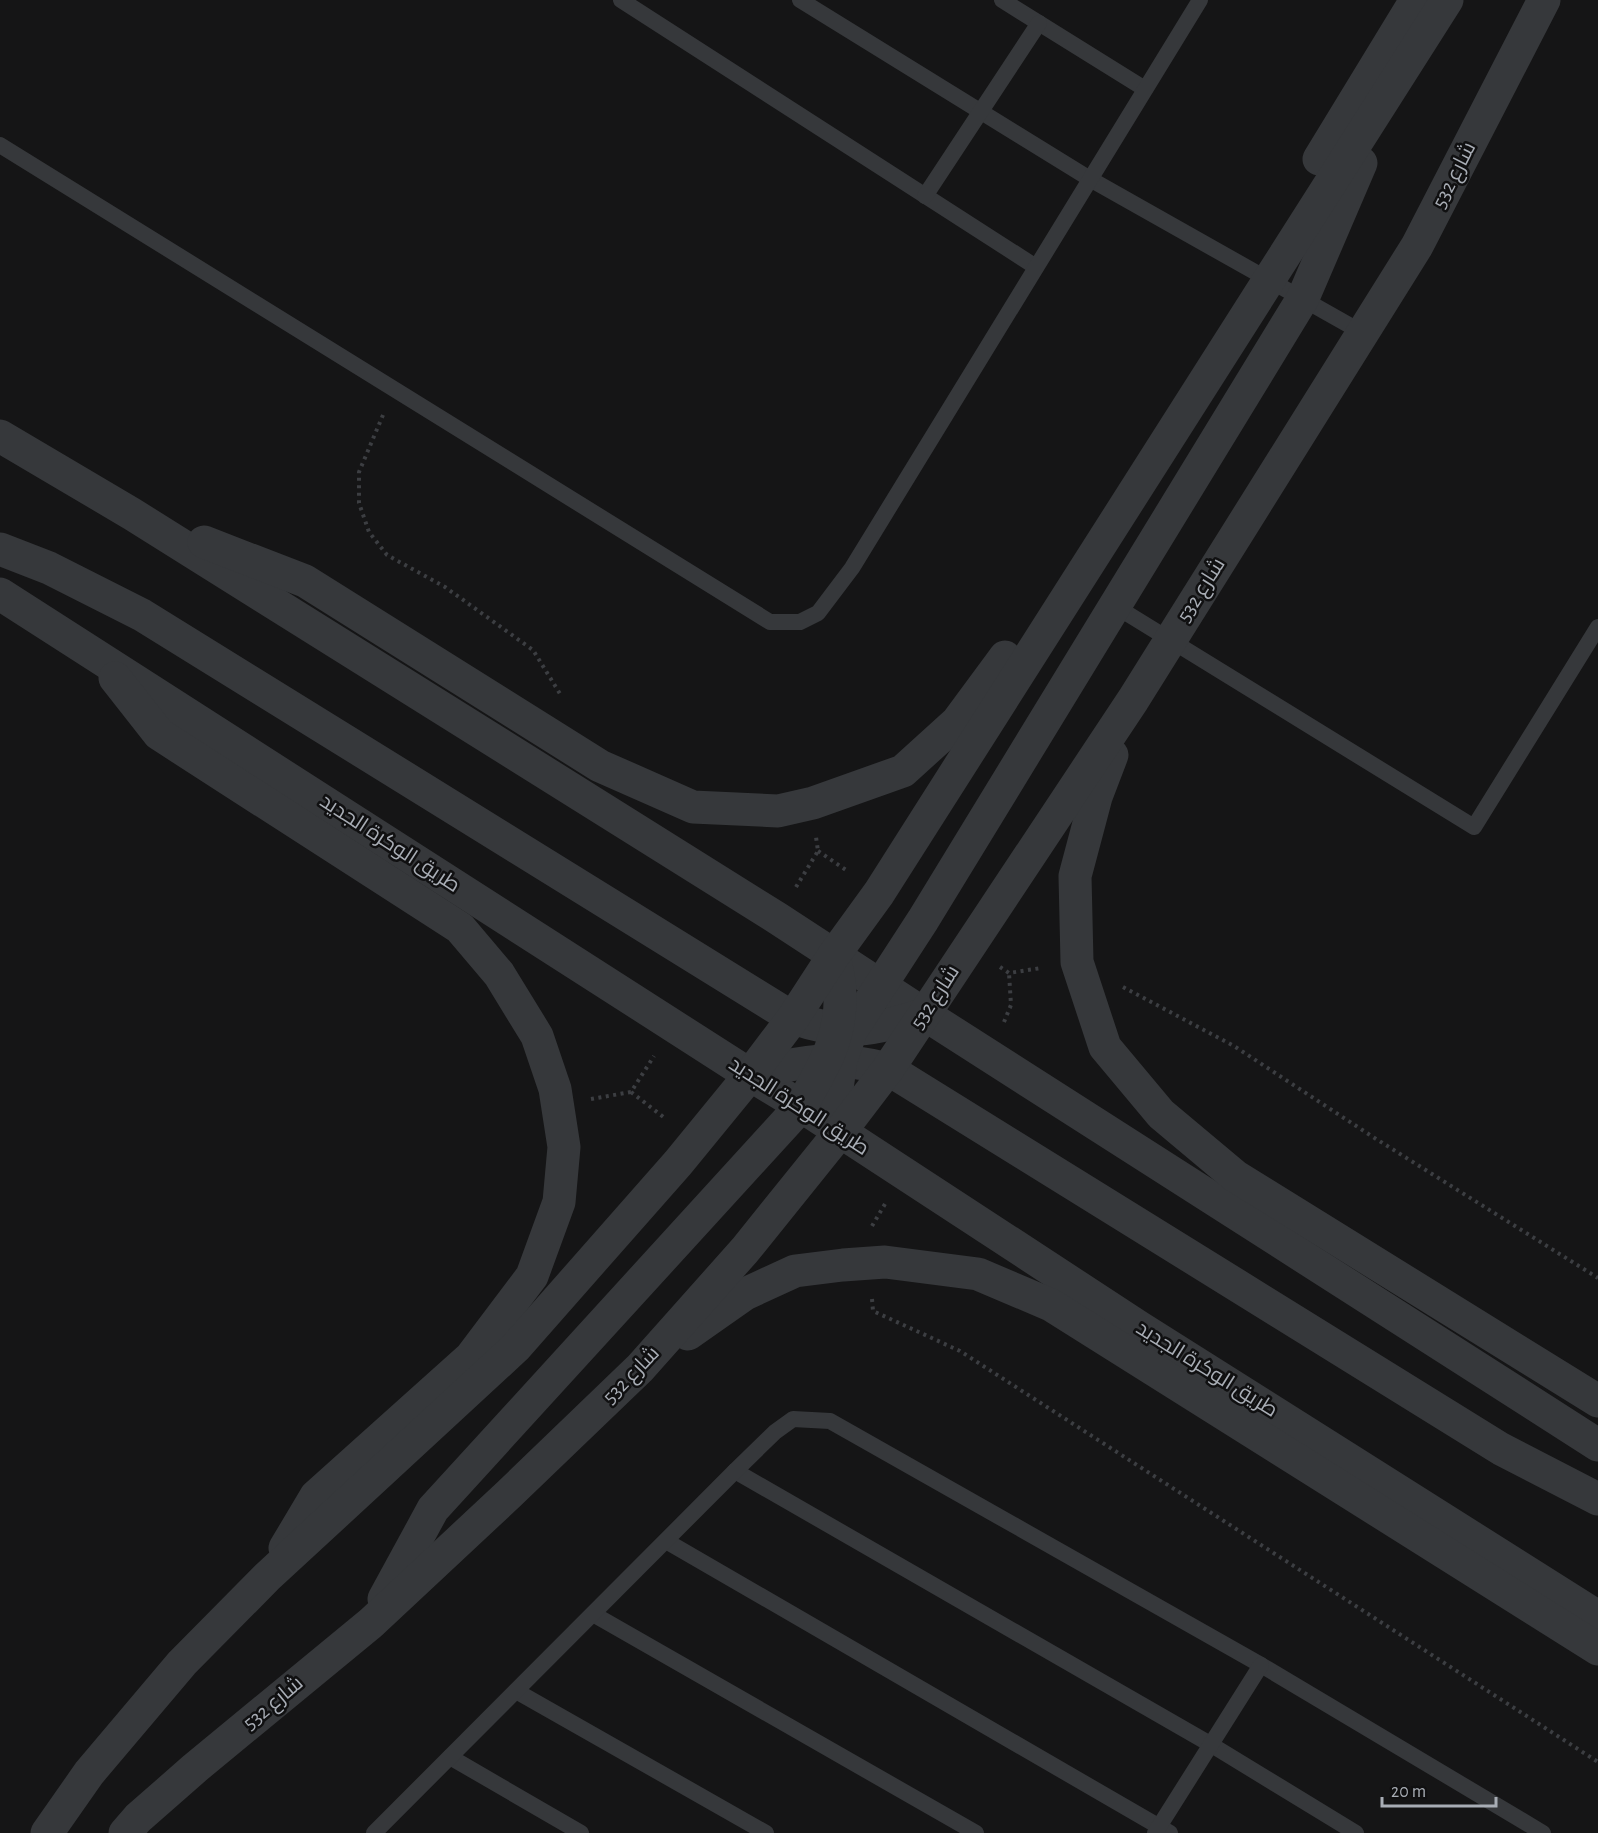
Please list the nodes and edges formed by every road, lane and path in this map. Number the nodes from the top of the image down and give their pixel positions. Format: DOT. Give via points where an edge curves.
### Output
graph roads {
  1 [pos="621,0"];
  2 [pos="800,0"];
  3 [pos="1002,0"];
  4 [pos="1200,0"];
  5 [pos="1416,0"];
  6 [pos="1447,0"];
  7 [pos="1544,0"];
  8 [pos="1039,23"];
  9 [pos="1403,67"];
  10 [pos="1146,89"];
  11 [pos="980,111"];
  12 [pos="0,145"];
  13 [pos="1090,179"];
  14 [pos="925,196"];
  15 [pos="1036,267"];
  16 [pos="1260,275"];
  17 [pos="1303,298"];
  18 [pos="1363,333"];
  19 [pos="394,390"];
  20 [pos="0,436"];
  21 [pos="132,514"];
  22 [pos="0,549"];
  23 [pos="0,594"];
  24 [pos="1115,606"];
  25 [pos="1598,627"];
  26 [pos="1171,639"];
  27 [pos="100,657"];
  28 [pos="563,700"];
  29 [pos="1133,700"];
  30 [pos="967,947"];
  31 [pos="834,955"];
  32 [pos="1077,962"];
  33 [pos="1009,973"];
  34 [pos="881,985"];
  35 [pos="924,1014"];
  36 [pos="793,1018"];
  37 [pos="673,1025"];
  38 [pos="839,1045"];
  39 [pos="991,1057"];
  40 [pos="888,1069"];
  41 [pos="750,1075"];
  42 [pos="631,1092"];
  43 [pos="557,1104"];
  44 [pos="801,1106"];
  45 [pos="840,1132"];
  46 [pos="696,1141"];
  47 [pos="868,1263"];
  48 [pos="1598,1278"];
  49 [pos="640,1368"];
  50 [pos="1598,1401"];
  51 [pos="1598,1445"];
  52 [pos="735,1471"];
  53 [pos="1598,1499"];
  54 [pos="666,1541"];
  55 [pos="267,1577"];
  56 [pos="593,1614"];
  57 [pos="1598,1617"];
  58 [pos="371,1623"];
  59 [pos="1598,1649"];
  60 [pos="1261,1665"];
  61 [pos="516,1690"];
  62 [pos="1210,1744"];
  63 [pos="450,1757"];
  64 [pos="1598,1762"];
  65 [pos="380,1831"];
  66 [pos="1161,1831"];
  67 [pos="47,1833"];
  68 [pos="125,1833"];
  69 [pos="581,1833"];
  70 [pos="766,1833"];
  71 [pos="976,1833"];
  72 [pos="1356,1833"];
  73 [pos="1543,1833"];
  1 -- 14 [label="lane"];
  2 -- 11 [label="lane"];
  3 -- 8 [label="lane"];
  4 -- 10 [label="lane"];
  5 -- 16 [label="street"];
  6 -- 9 [label="street"];
  7 -- 18 [label="street, شارع 532" via="1417,246"];
  8 -- 10 [label="lane"];
  8 -- 11 [label="lane"];
  9 -- 16 [label="street"];
  9 -- 17 [label="street"];
  10 -- 13 [label="lane"];
  11 -- 13 [label="lane"];
  11 -- 14 [label="lane"];
  12 -- 19 [label="lane"];
  13 -- 15 [label="lane"];
  13 -- 16 [label="lane"];
  14 -- 15 [label="lane"];
  15 -- 19 [label="lane" via="852,568 818,613 800,622 770,622"];
  16 -- 17 [label="lane"];
  16 -- 21 [label="street" via="1013,646 957,722 903,771 813,803 778,811 693,807 600,766 305,581"];
  16 -- 31 [label="street" via="879,893"];
  17 -- 18 [label="lane"];
  17 -- 24 [label="street"];
  18 -- 26 [label="street, شارع 532"];
  19 -- 28 [label="path" via="359,472 359,503 369,532 387,555 445,587 533,650"];
  20 -- 21 [label="street"];
  21 -- 31 [label="street"];
  22 -- 36 [label="street" via="49,568 142,615"];
  23 -- 27 [label="street, طريق الوكرة الجديد"];
  24 -- 26 [label="lane"];
  24 -- 34 [label="street"];
  25 -- 26 [label="lane" via="1474,827"];
  26 -- 29 [label="street, شارع 532"];
  27 -- 37 [label="street, طريق الوكرة الجديد"];
  27 -- 43 [label="street" via="159,734 460,928 499,974 537,1036"];
  29 -- 30 [label="street, شارع 532"];
  29 -- 32 [label="street" via="1096,797 1075,876"];
  30 -- 33 [label="path"];
  30 -- 35 [label="street, شارع 532"];
  31 -- 34 [label="street"];
  31 -- 36 [label="street"];
  31 -- 38 [label="street" via="840,992"];
  32 -- 33 [label="path"];
  32 -- 48 [label="path" via="1234,1046"];
  32 -- 50 [label="street" via="1104,1047 1161,1114 1235,1176"];
  33 -- 39 [label="path" via="1011,1005"];
  34 -- 35 [label="street"];
  34 -- 38 [label="street"];
  35 -- 38 [label="street"];
  35 -- 39 [label="street"];
  35 -- 40 [label="street, شارع 532"];
  36 -- 38 [label="street" via="814,1026"];
  36 -- 41 [label="street"];
  37 -- 41 [label="street, طريق الوكرة الجديد"];
  37 -- 42 [label="path"];
  38 -- 40 [label="street"];
  38 -- 41 [label="street"];
  38 -- 44 [label="street"];
  38 -- 45 [label="street" via="836,1096"];
  39 -- 51 [label="street"];
  40 -- 45 [label="street, شارع 532"];
  40 -- 53 [label="street" via="1501,1449"];
  41 -- 44 [label="street, طريق الوكرة الجديد"];
  41 -- 46 [label="street"];
  42 -- 43 [label="path"];
  42 -- 46 [label="path"];
  43 -- 55 [label="street" via="564,1147 560,1202 532,1276 471,1358 316,1496"];
  44 -- 45 [label="street, طريق الوكرة الجديد"];
  44 -- 58 [label="street" via="433,1509"];
  45 -- 49 [label="street, شارع 532" via="745,1250"];
  45 -- 57 [label="street, طريق الوكرة الجديد" via="1139,1327"];
  46 -- 55 [label="street" via="515,1348"];
  47 -- 49 [label="street" via="795,1271 745,1294"];
  47 -- 59 [label="street" via="978,1274 1051,1305"];
  47 -- 64 [label="path" via="873,1311 960,1351"];
  49 -- 58 [label="street, شارع 532"];
  52 -- 54 [label="lane"];
  52 -- 60 [label="lane" via="793,1419 830,1420"];
  52 -- 62 [label="lane"];
  54 -- 56 [label="lane"];
  54 -- 66 [label="lane"];
  55 -- 67 [label="street" via="182,1663 89,1773"];
  56 -- 61 [label="lane"];
  56 -- 71 [label="lane"];
  58 -- 68 [label="street, شارع 532" via="195,1768"];
  60 -- 62 [label="lane"];
  60 -- 73 [label="lane"];
  61 -- 63 [label="lane"];
  61 -- 70 [label="lane"];
  62 -- 66 [label="lane"];
  62 -- 72 [label="lane"];
  63 -- 65 [label="lane"];
  63 -- 69 [label="lane"];
}
